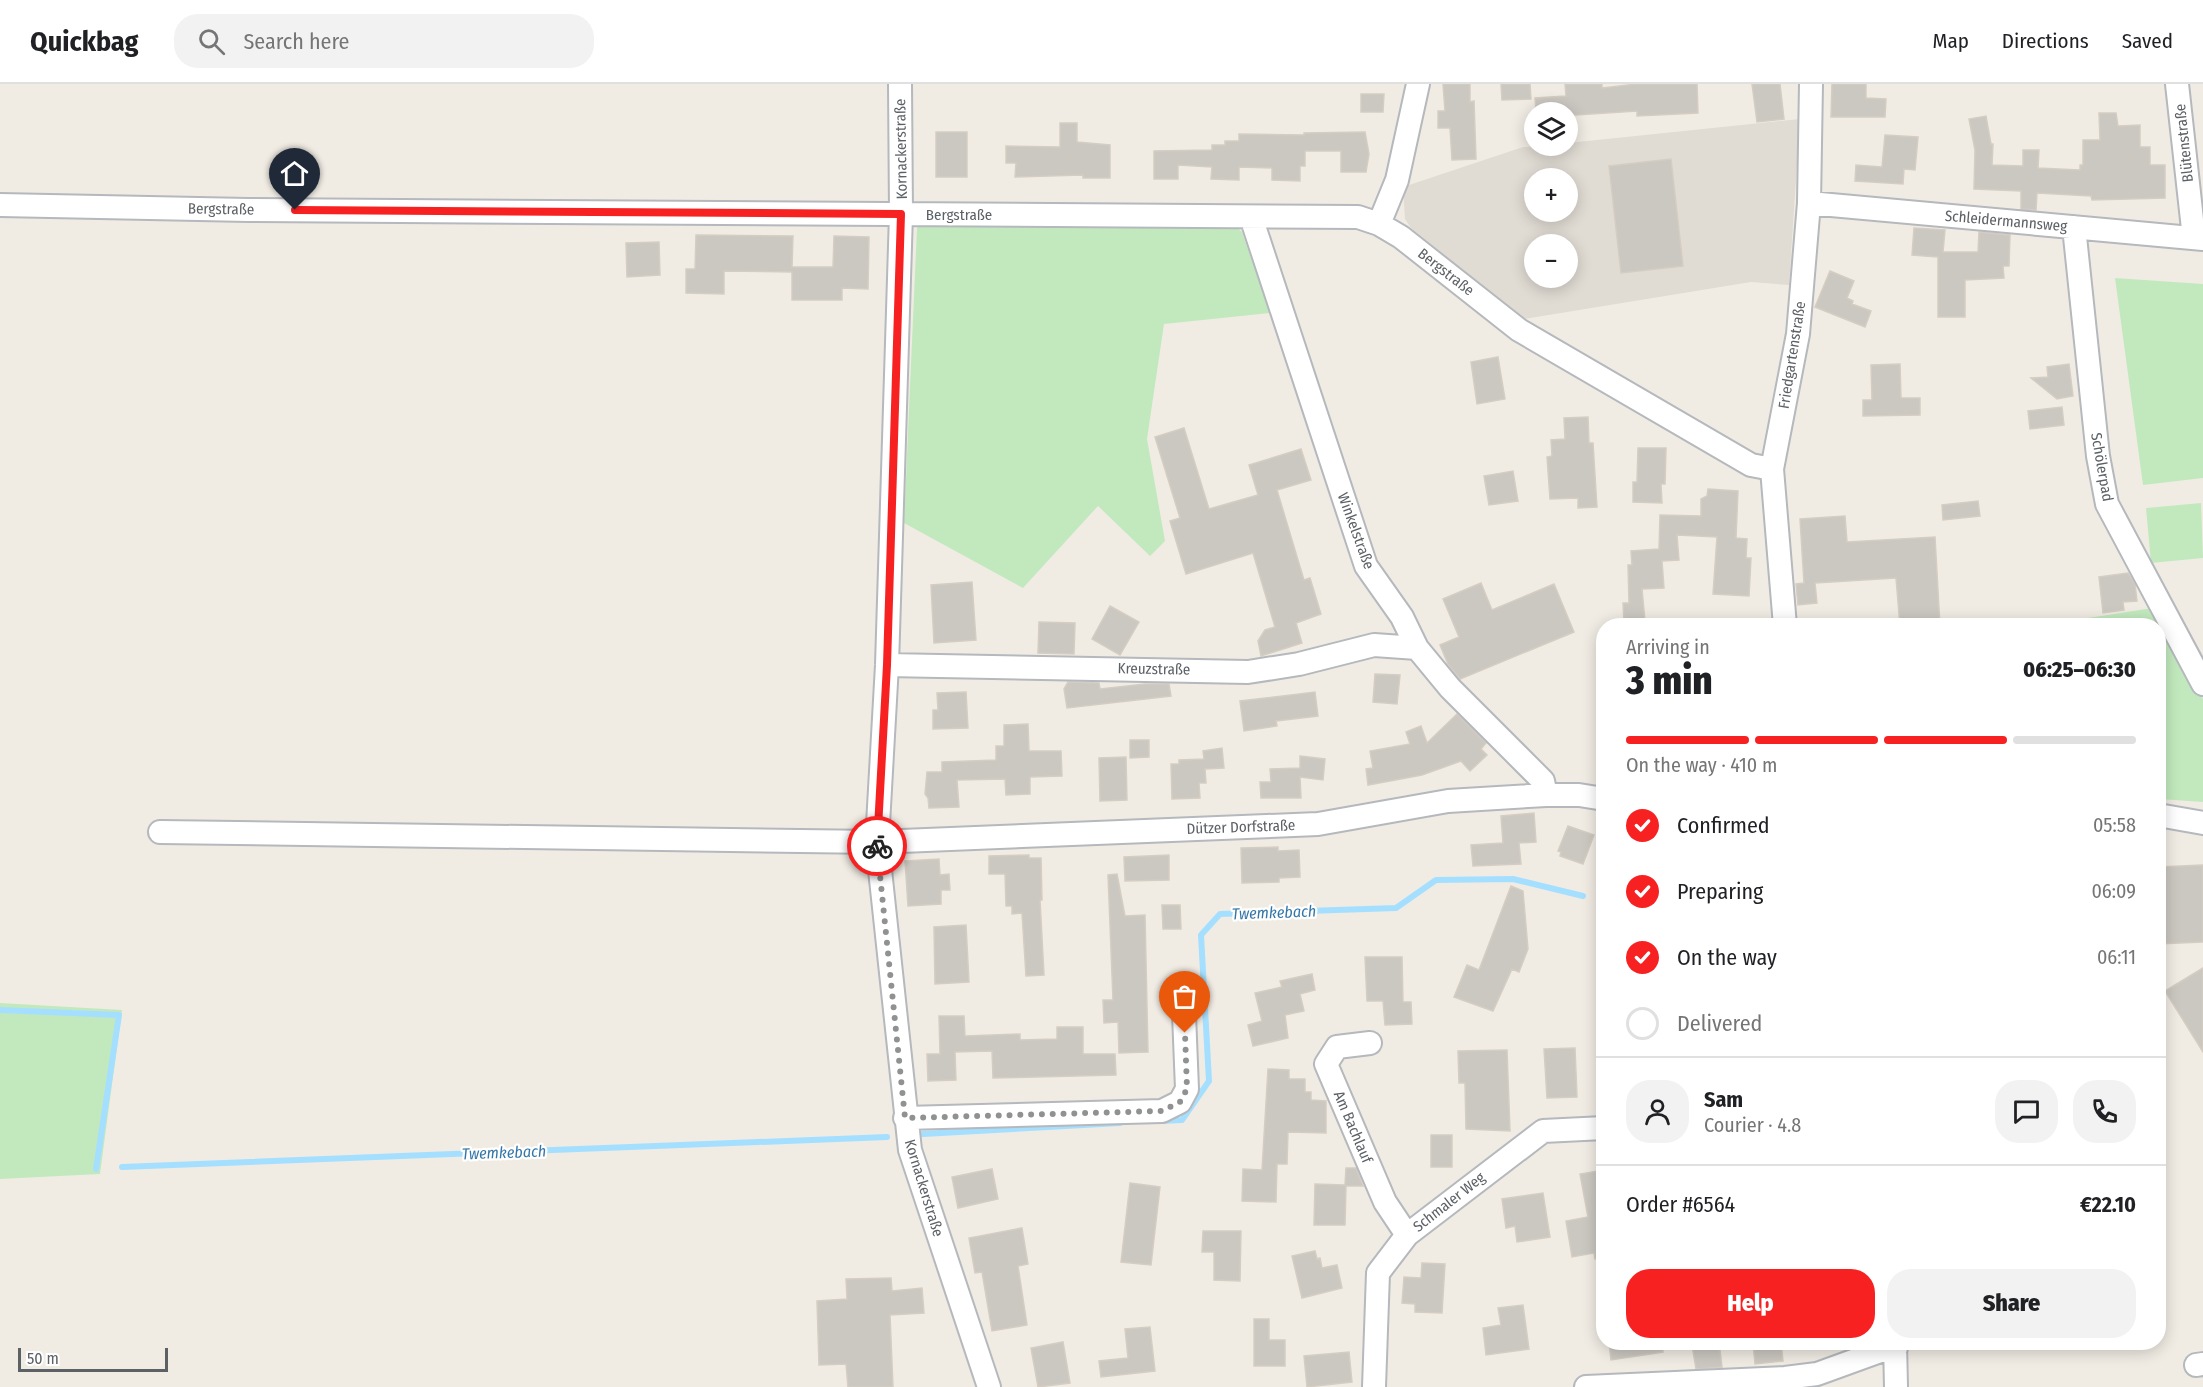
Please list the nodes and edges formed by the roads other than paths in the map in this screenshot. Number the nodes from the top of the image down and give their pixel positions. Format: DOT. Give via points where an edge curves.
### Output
graph roads {
  1 [pos="900,84"];
  2 [pos="1418,84"];
  3 [pos="1811,84"];
  4 [pos="2177,84"];
  5 [pos="1809,203"];
  6 [pos="0,205"];
  7 [pos="901,214"];
  8 [pos="1251,217"];
  9 [pos="1379,224"];
  10 [pos="2074,227"];
  11 [pos="2199,239"];
  12 [pos="1772,469"];
  13 [pos="1784,618"];
  14 [pos="1417,648"];
  15 [pos="887,665"];
  16 [pos="2203,684"];
  17 [pos="1546,795"];
  18 [pos="1596,798"];
  19 [pos="2166,817"];
  20 [pos="2203,823"];
  21 [pos="160,832"];
  22 [pos="877,842"];
  23 [pos="1184,1014"];
  24 [pos="1370,1043"];
  25 [pos="905,1118"];
  26 [pos="1596,1128"];
  27 [pos="1407,1235"];
  28 [pos="1881,1350"];
  29 [pos="1895,1350"];
  30 [pos="989,1387"];
  31 [pos="1374,1387"];
  32 [pos="1586,1387"];
  33 [pos="1896,1387"];
  1 -- 7 [label="street, Kornackerstraße"];
  2 -- 9 [label="street" via="1397,180"];
  3 -- 5 [label="street, Friedgartenstraße"];
  4 -- 11 [label="street, Blütenstraße"];
  5 -- 10 [label="street, Schleidermannsweg"];
  5 -- 12 [label="street, Friedgartenstraße" via="1798,334"];
  6 -- 7 [label="street, Bergstraße"];
  7 -- 8 [label="street, Bergstraße"];
  7 -- 15 [label="street, Kornackerstraße"];
  8 -- 9 [label="street, Bergstraße" via="1358,217"];
  8 -- 14 [label="street, Winkelstraße" via="1366,566 1402,617"];
  9 -- 12 [label="street, Bergstraße" via="1519,330 1751,465"];
  10 -- 11 [label="street, Schleidermannsweg"];
  10 -- 16 [label="street, Schölerpad" via="2098,456 2107,504"];
  12 -- 13 [label="street, Friedgartenstraße"];
  14 -- 15 [label="street, Kreuzstraße" via="1374,645 1248,672"];
  14 -- 17 [label="street, Winkelstraße" via="1450,688 1543,781"];
  15 -- 22 [label="street, Kornackerstraße"];
  17 -- 18 [label="street, Dützer Dorfstraße"];
  17 -- 22 [label="street, Dützer Dorfstraße" via="1448,801 1318,824"];
  19 -- 20 [label="street"];
  21 -- 22 [label="street, Dützer Dorfstraße"];
  22 -- 25 [label="street, Kornackerstraße"];
  23 -- 25 [label="street" via="1187,1089 1180,1102 1162,1111"];
  24 -- 27 [label="street, Am Bachlauf" via="1337,1047 1326,1064 1385,1202"];
  25 -- 30 [label="street, Kornackerstraße" via="910,1150"];
  26 -- 27 [label="street, Schmaler Weg" via="1543,1131"];
  27 -- 31 [label="street, Schmaler Weg" via="1378,1274"];
  28 -- 32 [label="street" via="1816,1374 1785,1378"];
  29 -- 33 [label="street"];
}
